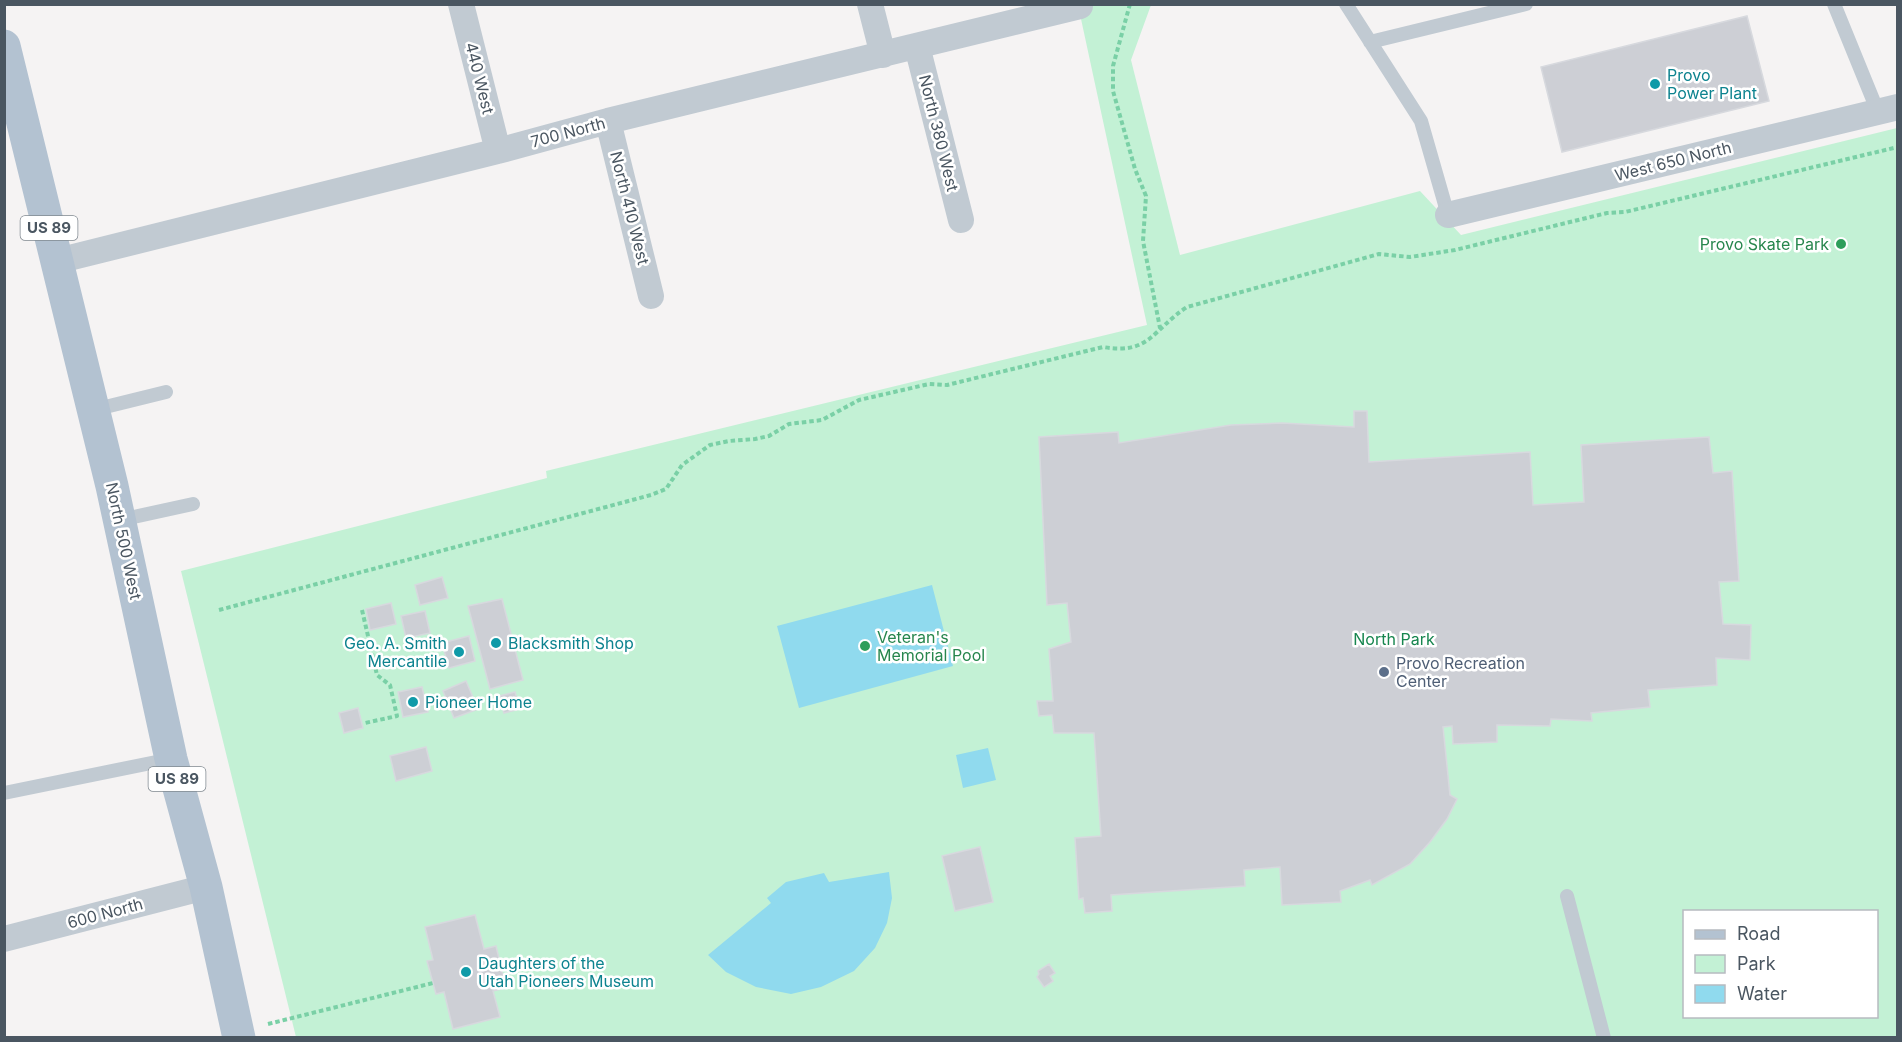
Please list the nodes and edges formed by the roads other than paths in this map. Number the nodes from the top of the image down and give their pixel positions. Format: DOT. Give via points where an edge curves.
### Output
graph roads {
  1 [pos="461,4"];
  2 [pos="870,4"];
  3 [pos="1346,4"];
  4 [pos="1526,4"];
  5 [pos="1834,4"];
  6 [pos="1080,6"];
  7 [pos="1370,42"];
  8 [pos="4,46"];
  9 [pos="916,46"];
  10 [pos="883,55"];
  11 [pos="1888,109"];
  12 [pos="608,121"];
  13 [pos="498,151"];
  14 [pos="1448,215"];
  15 [pos="961,220"];
  16 [pos="57,261"];
  17 [pos="651,296"];
  18 [pos="166,392"];
  19 [pos="93,410"];
  20 [pos="193,504"];
  21 [pos="120,520"];
  22 [pos="171,759"];
  23 [pos="4,793"];
  24 [pos="206,887"];
  25 [pos="1567,896"];
  26 [pos="4,939"];
  27 [pos="239,1034"];
  28 [pos="1604,1038"];
  1 -- 13 [label="street, 440 West"];
  2 -- 10 [label="street"];
  3 -- 7 [label="lane"];
  4 -- 7 [label="lane"];
  5 -- 11 [label="lane"];
  6 -- 9 [label="street, 700 North"];
  7 -- 14 [label="lane" via="1421,121"];
  8 -- 16 [label="main road, North 500 West / US 89"];
  9 -- 10 [label="street, 700 North"];
  9 -- 15 [label="street, North 380 West"];
  10 -- 12 [label="street, 700 North"];
  11 -- 14 [label="street, West 650 North"];
  12 -- 13 [label="street, 700 North"];
  12 -- 17 [label="street, North 410 West"];
  13 -- 16 [label="street, 700 North"];
  16 -- 19 [label="main road, North 500 West / US 89"];
  18 -- 19 [label="lane"];
  19 -- 21 [label="main road, North 500 West / US 89"];
  20 -- 21 [label="lane"];
  21 -- 22 [label="main road, North 500 West / US 89"];
  22 -- 23 [label="lane"];
  22 -- 24 [label="main road, North 500 West / US 89"];
  24 -- 26 [label="street, 600 North"];
  24 -- 27 [label="main road, North 500 West / US 89"];
  25 -- 28 [label="lane"];
}
